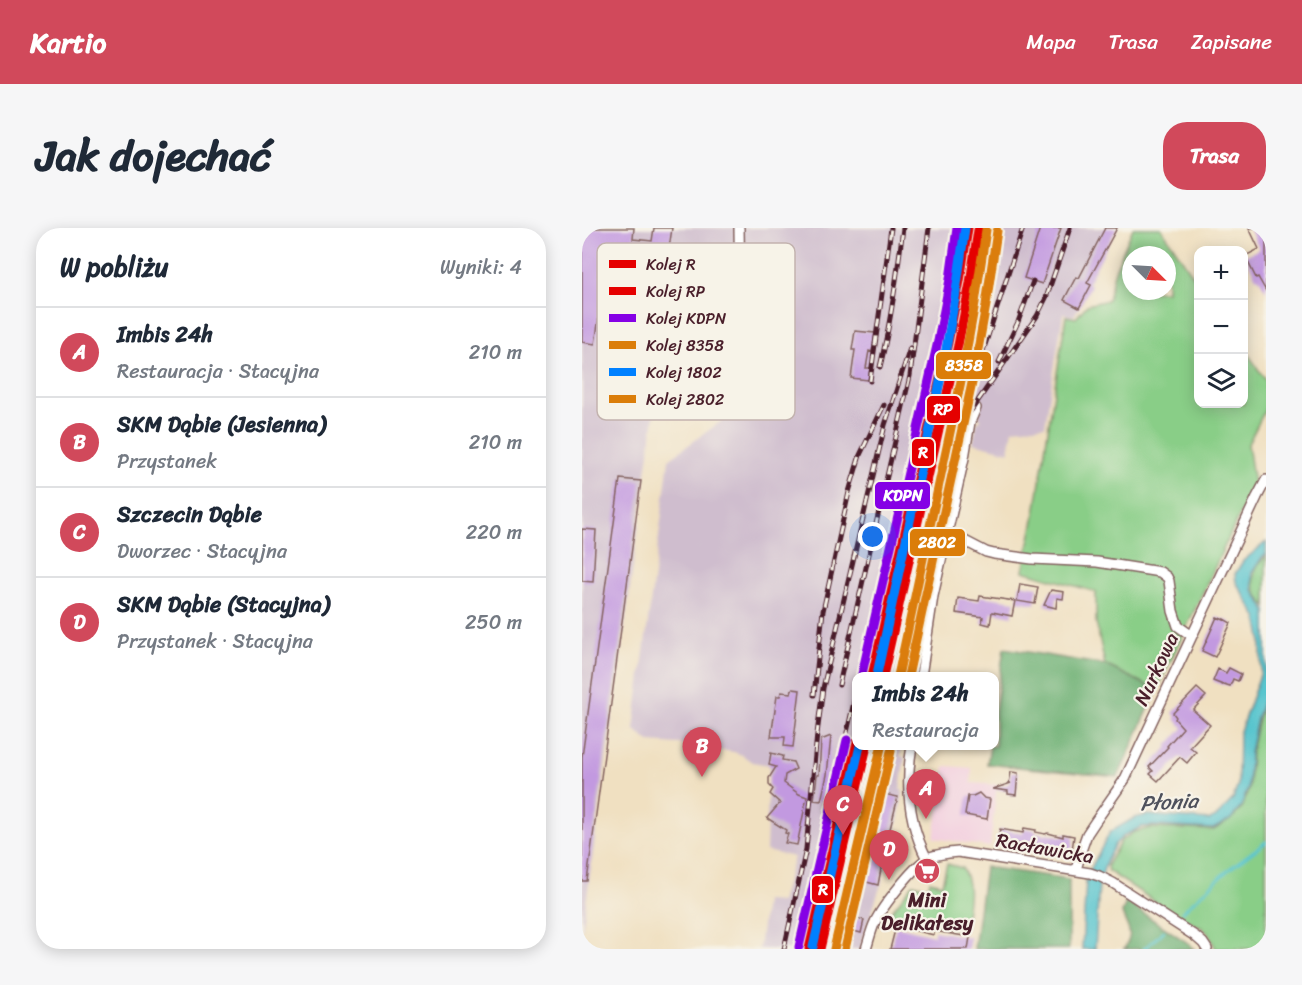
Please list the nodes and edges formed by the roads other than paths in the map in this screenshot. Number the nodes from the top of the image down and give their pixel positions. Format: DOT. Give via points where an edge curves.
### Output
graph roads {
  1 [pos="739,228"];
  2 [pos="739,243"];
  3 [pos="976,408"];
  4 [pos="1266,480"];
  5 [pos="947,536"];
  6 [pos="1192,636"];
  7 [pos="922,672"];
  8 [pos="911,750"];
  9 [pos="927,859"];
  10 [pos="1081,871"];
  11 [pos="866,949"];
  12 [pos="1207,949"];
  1 -- 2 [label="street"];
  3 -- 5 [label="street"];
  4 -- 6 [label="street, Nurkowa"];
  5 -- 6 [label="street" via="994,554 1097,562 1160,572 1169,581 1178,626"];
  5 -- 7 [label="street"];
  6 -- 10 [label="street, Nurkowa" via="1125,778 1088,834 1082,848"];
  8 -- 9 [label="street" via="908,798"];
  9 -- 10 [label="street, Racławicka" via="958,852"];
  9 -- 11 [label="street" via="881,910"];
  10 -- 12 [label="street, Racławicka" via="1104,878 1196,936"];
}
